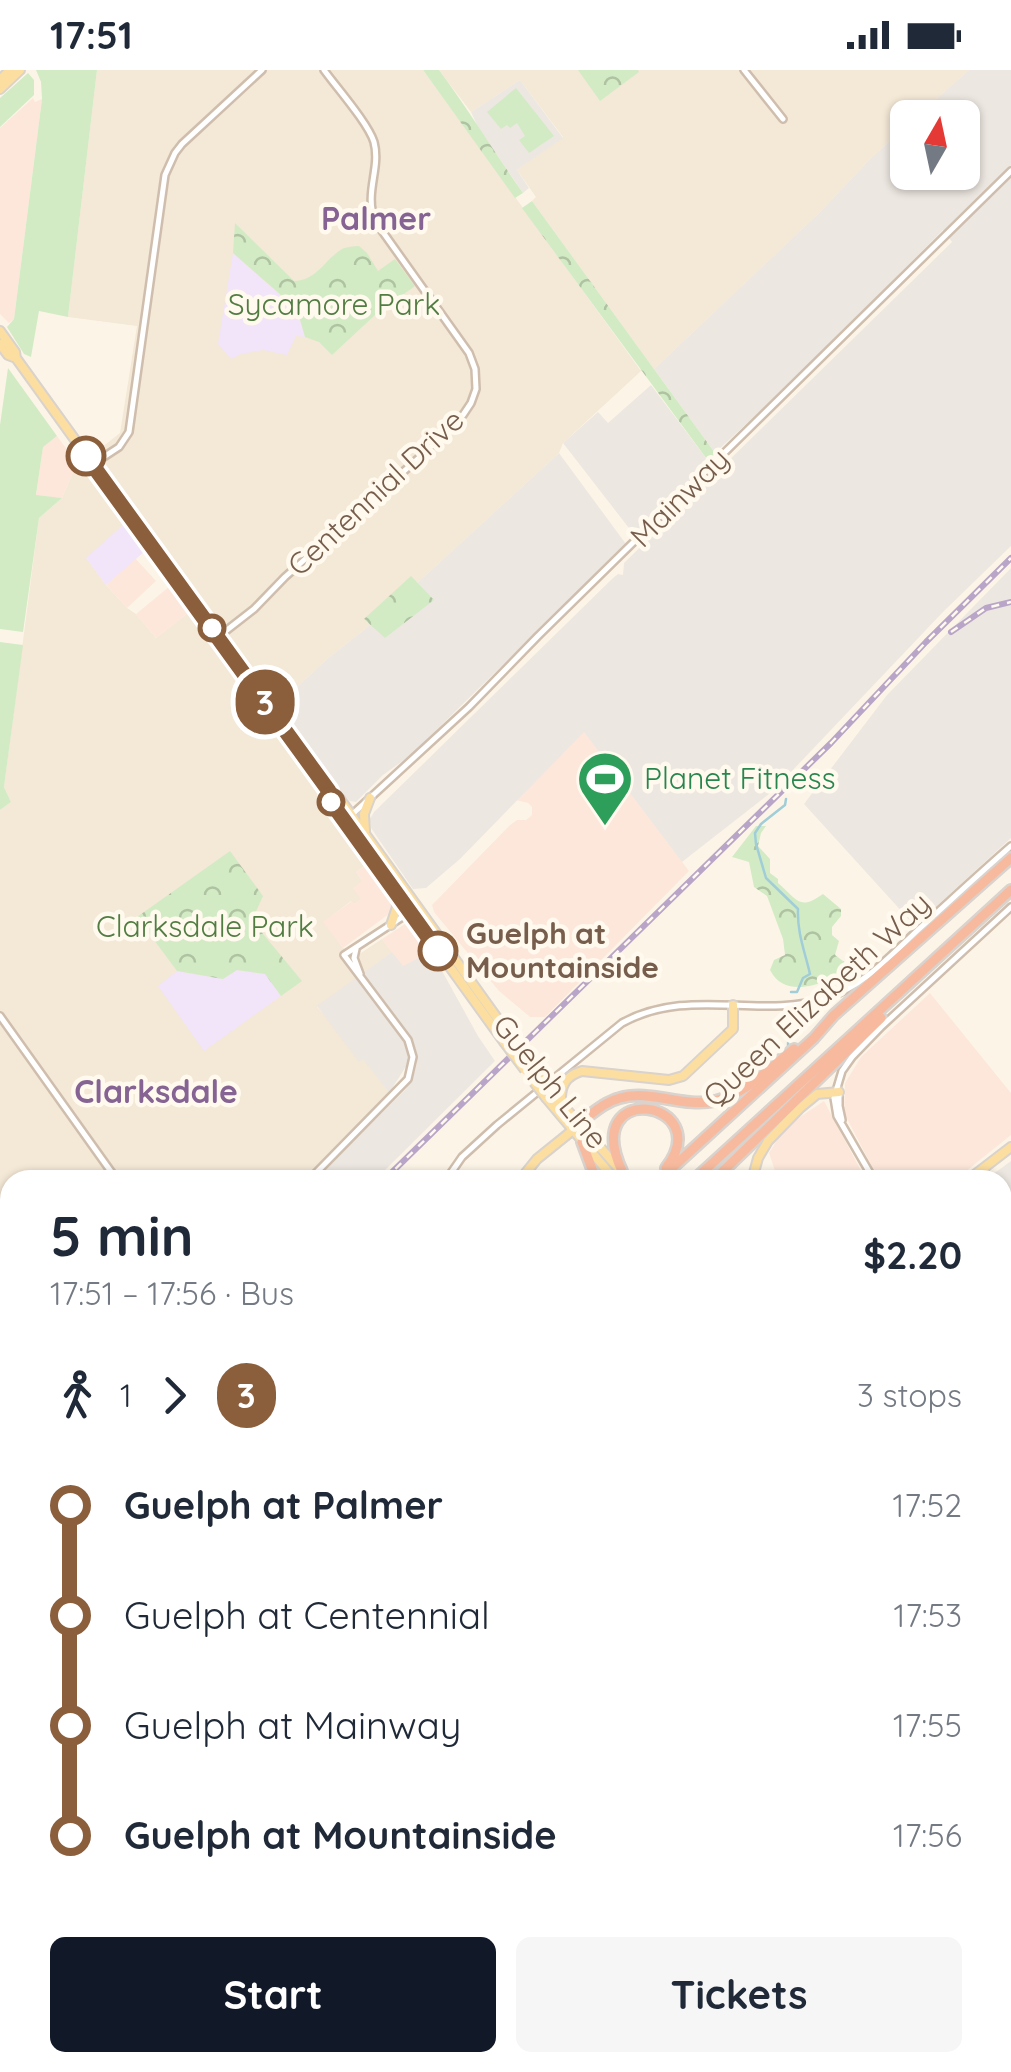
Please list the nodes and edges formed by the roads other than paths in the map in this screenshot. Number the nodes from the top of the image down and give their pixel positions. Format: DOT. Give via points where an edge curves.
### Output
graph roads {
  1 [pos="10,70"];
  2 [pos="20,70"];
  3 [pos="262,70"];
  4 [pos="324,70"];
  5 [pos="744,70"];
  6 [pos="0,80"];
  7 [pos="0,89"];
  8 [pos="783,120"];
  9 [pos="1011,172"];
  10 [pos="0,331"];
  11 [pos="0,344"];
  12 [pos="16,358"];
  13 [pos="93,464"];
  14 [pos="218,637"];
  15 [pos="370,798"];
  16 [pos="348,819"];
  17 [pos="369,840"];
  18 [pos="1011,846"];
  19 [pos="1011,858"];
  20 [pos="1011,890"];
  21 [pos="396,892"];
  22 [pos="1011,907"];
  23 [pos="414,909"];
  24 [pos="391,925"];
  25 [pos="357,947"];
  26 [pos="360,974"];
  27 [pos="915,979"];
  28 [pos="733,1004"];
  29 [pos="834,1015"];
  30 [pos="0,1016"];
  31 [pos="837,1093"];
  32 [pos="550,1097"];
  33 [pos="561,1104"];
  34 [pos="576,1127"];
  35 [pos="582,1142"];
  36 [pos="1011,1146"];
  37 [pos="110,1170"];
  38 [pos="319,1170"];
  39 [pos="453,1170"];
  40 [pos="529,1170"];
  41 [pos="592,1170"];
  42 [pos="606,1170"];
  43 [pos="621,1170"];
  44 [pos="624,1170"];
  45 [pos="665,1170"];
  46 [pos="668,1170"];
  47 [pos="705,1170"];
  48 [pos="724,1170"];
  49 [pos="756,1170"];
  50 [pos="868,1170"];
  51 [pos="981,1170"];
  1 -- 6 [label="main road"];
  2 -- 7 [label="main road"];
  3 -- 13 [label="street" via="182,144 164,175 129,432"];
  4 -- 14 [label="street, Centennial Drive" via="374,142 375,221 470,353 476,389 463,415 421,456"];
  5 -- 8 [label="street"];
  9 -- 15 [label="street, Mainway"];
  10 -- 12 [label="main road, Guelph Line"];
  11 -- 12 [label="main road, Guelph Line"];
  12 -- 13 [label="main road, Guelph Line"];
  13 -- 14 [label="main road, Guelph Line"];
  14 -- 16 [label="main road, Guelph Line"];
  15 -- 16 [label="street, Mainway"];
  15 -- 17 [label="main road" via="363,820"];
  16 -- 17 [label="main road, Guelph Line"];
  16 -- 21 [label="main road, Guelph Line"];
  17 -- 23 [label="main road, Guelph Line"];
  18 -- 28 [label="street" via="850,988 799,1004"];
  19 -- 29 [label="highway, Queen Elizabeth Way"];
  20 -- 27 [label="highway, Queen Elizabeth Way"];
  21 -- 23 [label="main road, Guelph Line"];
  21 -- 24 [label="main road"];
  22 -- 31 [label="street" via="850,1059"];
  23 -- 24 [label="street"];
  23 -- 32 [label="main road, Guelph Line, bridge"];
  24 -- 25 [label="street"];
  25 -- 26 [label="street"];
  25 -- 26 [label="street" via="344,956"];
  26 -- 38 [label="street" via="408,1040 411,1071"];
  27 -- 47 [label="highway, Queen Elizabeth Way"];
  27 -- 48 [label="highway"];
  28 -- 33 [label="main road" via="732,1029 683,1076 582,1071 564,1082"];
  28 -- 39 [label="street" via="663,1007 622,1023 484,1136"];
  29 -- 34 [label="highway" via="730,1096 698,1103 623,1097"];
  29 -- 46 [label="highway, Queen Elizabeth Way"];
  30 -- 37 [label="street"];
  31 -- 49 [label="main road" via="813,1096 763,1149"];
  31 -- 50 [label="street" via="836,1112"];
  32 -- 33 [label="main road, Guelph Line"];
  32 -- 34 [label="main road, Guelph Line"];
  33 -- 34 [label="main road, Guelph Line"];
  34 -- 35 [label="main road, Guelph Line"];
  34 -- 40 [label="main road"];
  34 -- 43 [label="main road, Guelph Line"];
  35 -- 41 [label="highway"];
  35 -- 42 [label="main road, Guelph Line"];
  36 -- 51 [label="main road"];
  44 -- 45 [label="highway" via="614,1130 622,1116 640,1107 671,1120 679,1136"];
}
